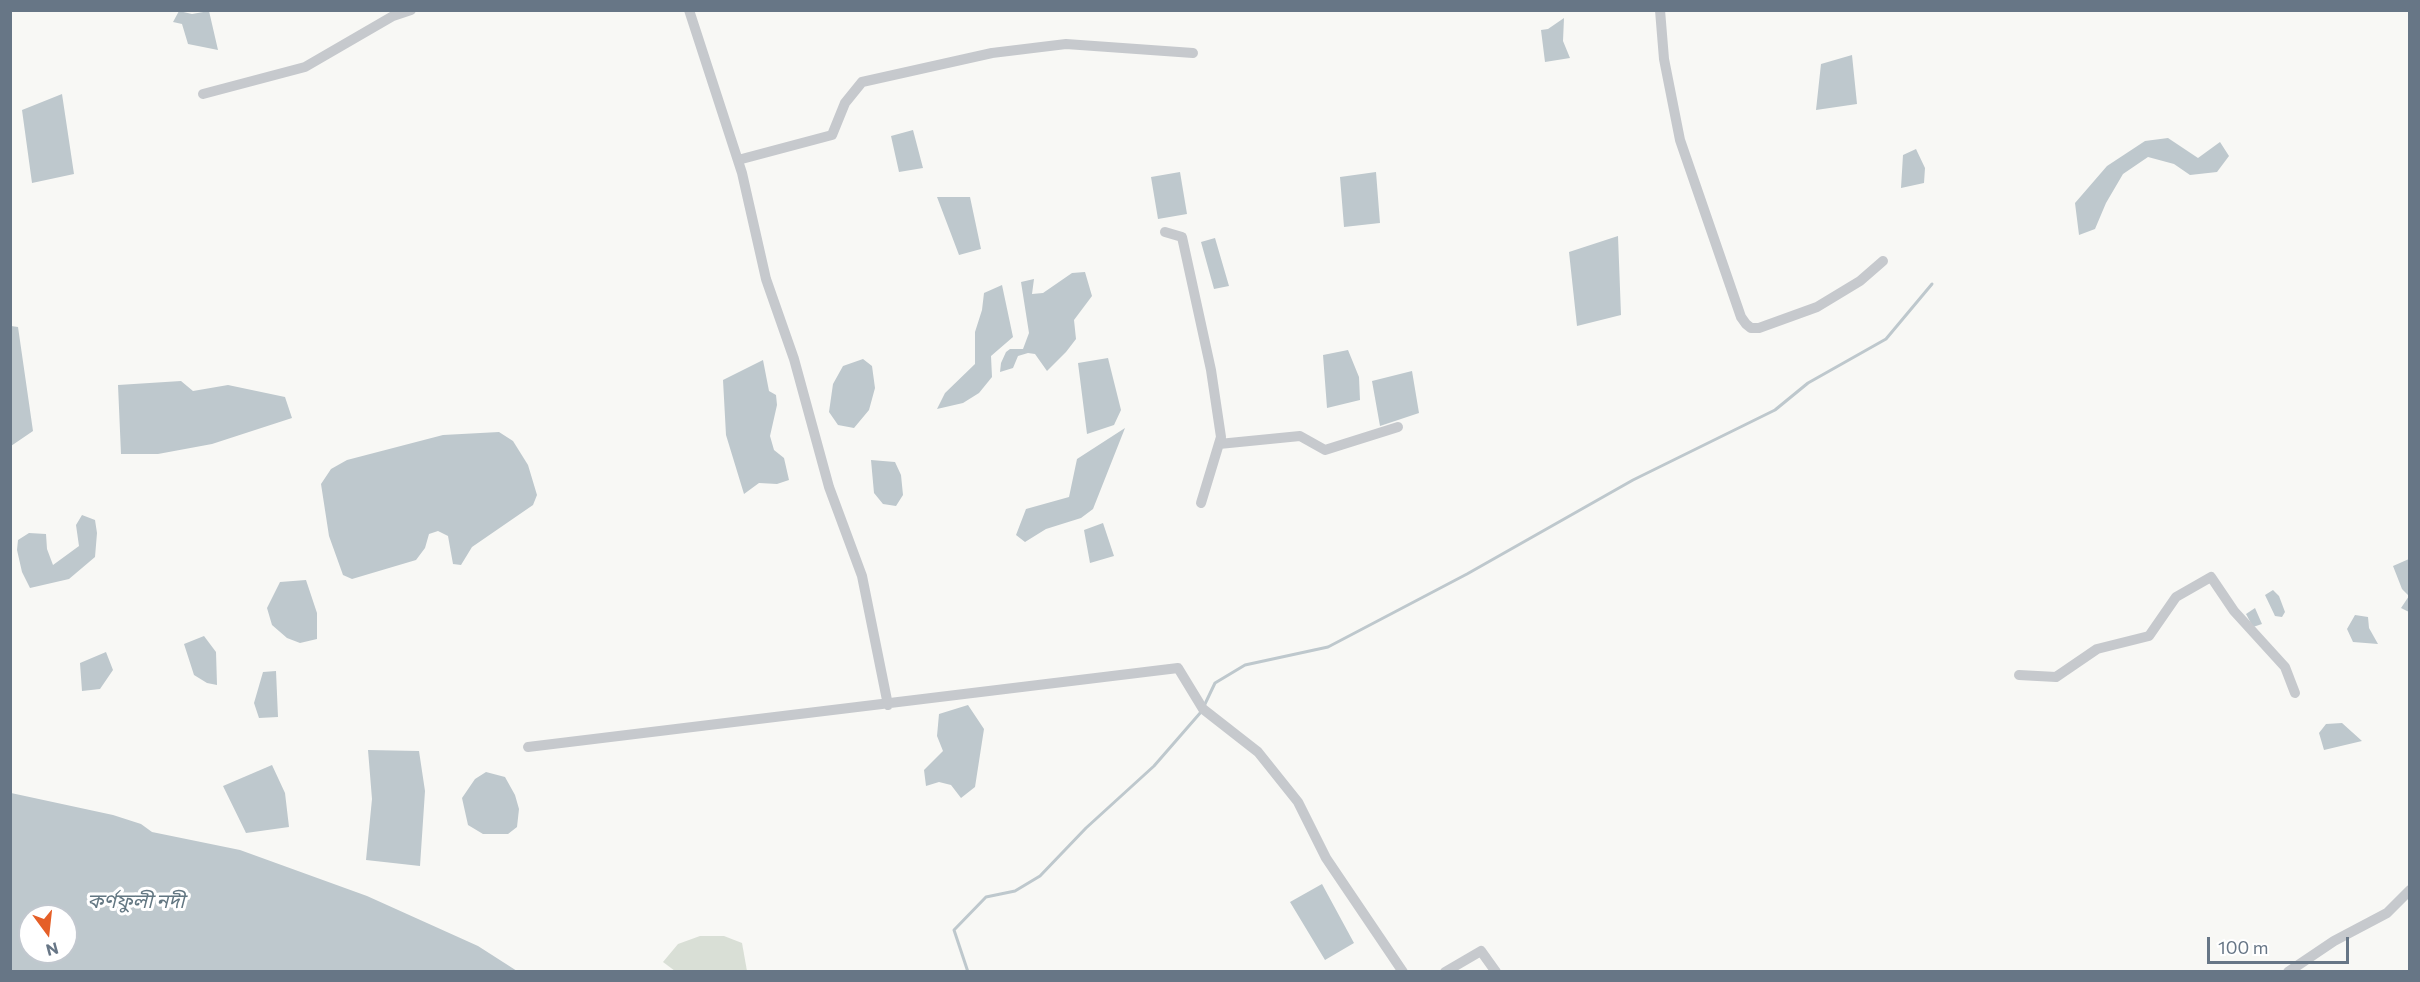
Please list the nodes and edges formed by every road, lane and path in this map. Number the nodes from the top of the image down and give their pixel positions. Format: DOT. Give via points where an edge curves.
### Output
graph roads {
  1 [pos="411,10"];
  2 [pos="688,10"];
  3 [pos="1660,10"];
  4 [pos="1193,53"];
  5 [pos="203,94"];
  6 [pos="738,160"];
  7 [pos="1165,231"];
  8 [pos="1883,261"];
  9 [pos="1398,427"];
  10 [pos="1219,444"];
  11 [pos="1201,503"];
  12 [pos="2019,675"];
  13 [pos="2295,693"];
  14 [pos="888,705"];
  15 [pos="528,747"];
  16 [pos="2409,890"];
  17 [pos="1403,972"];
  18 [pos="1445,972"];
  19 [pos="1496,972"];
  20 [pos="2288,972"];
  1 -- 5 [label="street" via="393,16 305,67"];
  2 -- 6 [label="street"];
  3 -- 8 [label="street" via="1664,59 1680,140 1740,317 1746,324 1759,328 1817,307 1860,281"];
  4 -- 6 [label="street" via="1066,44 992,53 862,82 845,103 832,135"];
  6 -- 14 [label="street" via="766,279 794,359 829,487 862,576"];
  7 -- 10 [label="street" via="1182,237 1211,370"];
  9 -- 10 [label="street" via="1325,450 1299,436"];
  10 -- 11 [label="street"];
  12 -- 13 [label="street" via="2056,677 2097,649 2149,636 2176,597 2211,577 2234,611 2285,667"];
  14 -- 15 [label="street"];
  14 -- 17 [label="street" via="1178,668 1203,709 1258,752 1298,802 1326,858"];
  16 -- 20 [label="street" via="2387,913 2334,941"];
  18 -- 19 [label="street" via="1481,951"];
}
